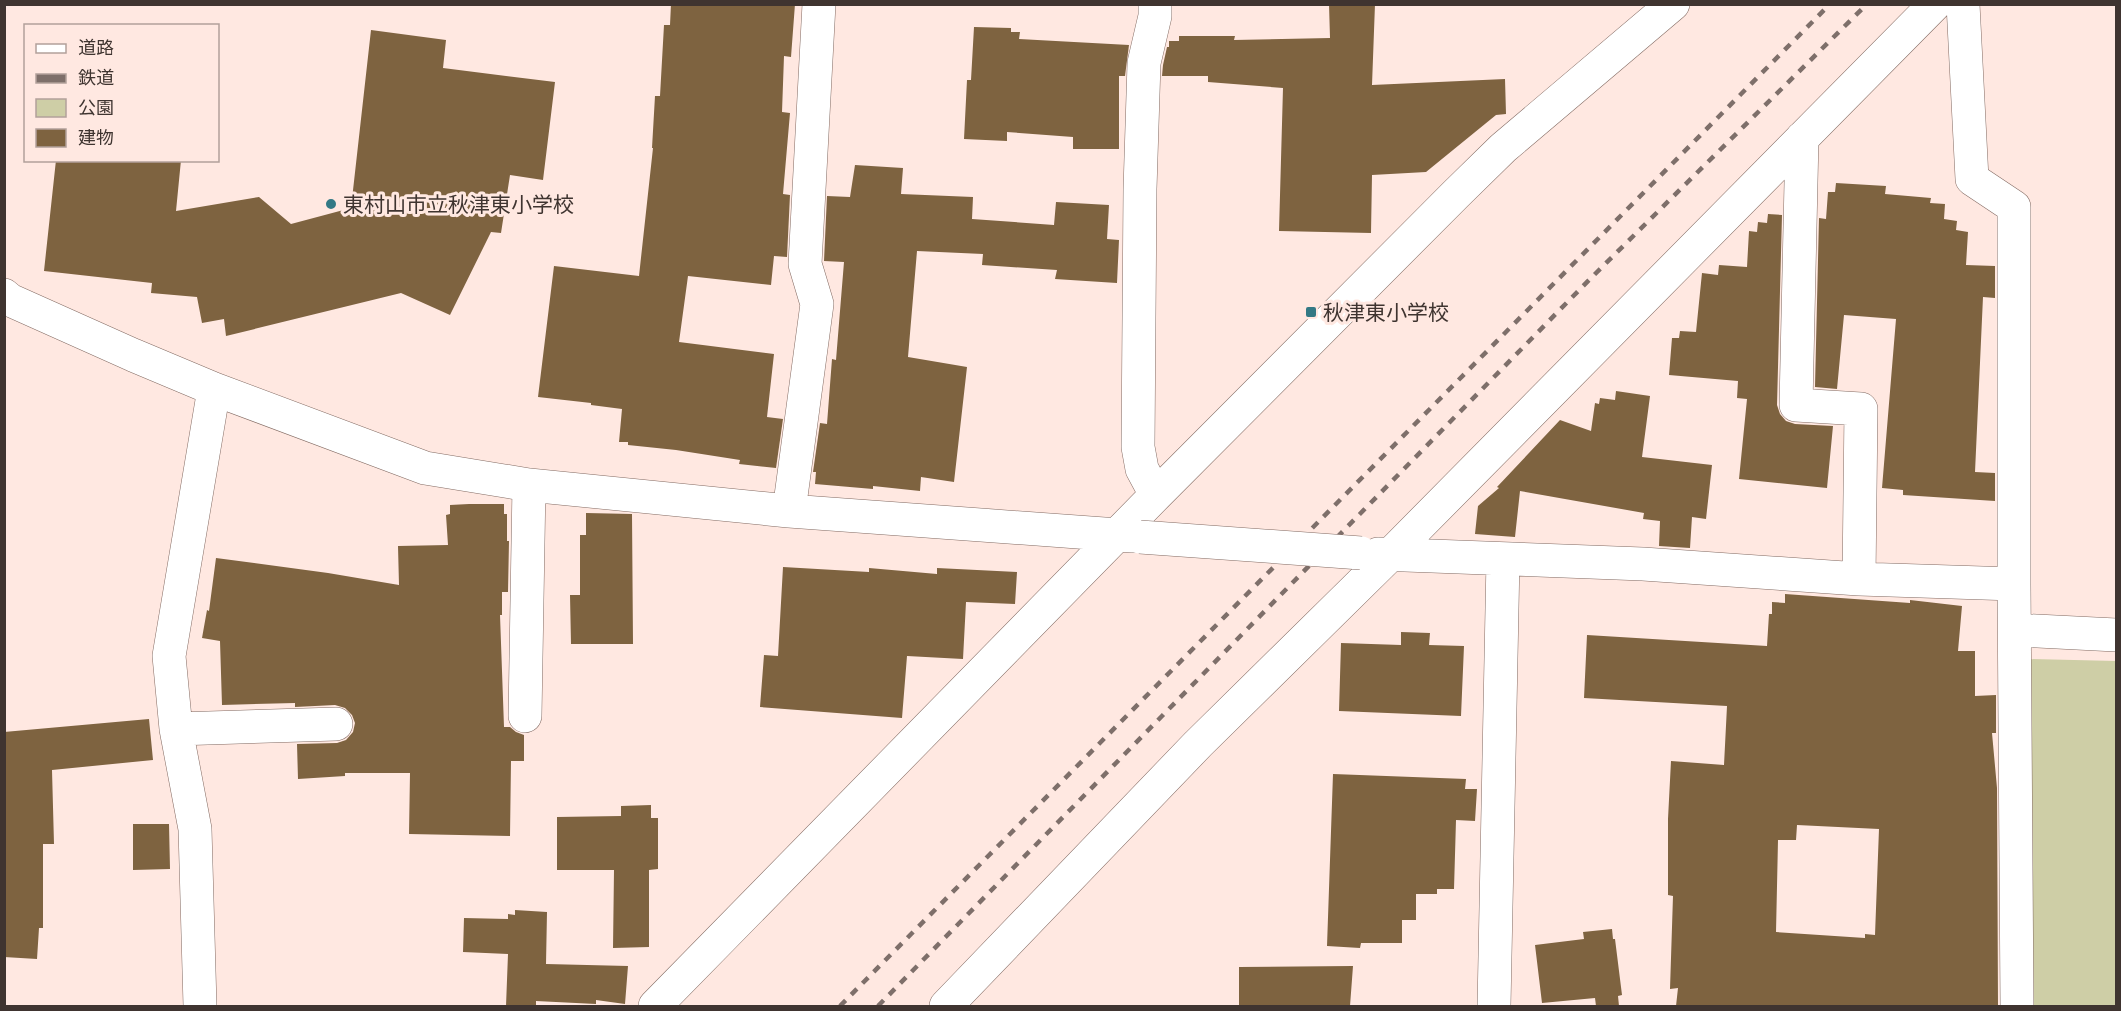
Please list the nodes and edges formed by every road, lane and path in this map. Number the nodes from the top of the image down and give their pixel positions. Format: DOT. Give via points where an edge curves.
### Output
graph roads {
  1 [pos="819,4"];
  2 [pos="1155,4"];
  3 [pos="1673,4"];
  4 [pos="1935,4"];
  5 [pos="1963,4"];
  6 [pos="1802,138"];
  7 [pos="4,295"];
  8 [pos="214,389"];
  9 [pos="529,485"];
  10 [pos="1156,495"];
  11 [pos="789,510"];
  12 [pos="1128,536"];
  13 [pos="1376,554"];
  14 [pos="1503,559"];
  15 [pos="1859,579"];
  16 [pos="2014,584"];
  17 [pos="2016,630"];
  18 [pos="2116,634"];
  19 [pos="525,716"];
  20 [pos="336,724"];
  21 [pos="176,729"];
  22 [pos="200,1006"];
  23 [pos="655,1006"];
  24 [pos="946,1006"];
  25 [pos="1494,1006"];
  26 [pos="2017,1006"];
  1 -- 11 [label="street" via="805,264 817,304"];
  2 -- 10 [label="street" via="1144,63 1138,447 1142,469"];
  3 -- 10 [label="street" via="1503,148"];
  4 -- 6 [label="street"];
  5 -- 16 [label="street" via="1972,179 2014,207"];
  6 -- 13 [label="street"];
  6 -- 15 [label="street" via="1796,405 1861,408"];
  7 -- 8 [label="street"];
  8 -- 9 [label="street" via="425,468"];
  8 -- 21 [label="street" via="169,656"];
  9 -- 11 [label="street"];
  9 -- 19 [label="street"];
  10 -- 12 [label="street"];
  11 -- 12 [label="street"];
  12 -- 13 [label="street, bridge"];
  12 -- 23 [label="street"];
  13 -- 14 [label="street"];
  13 -- 24 [label="street"];
  14 -- 15 [label="street"];
  14 -- 25 [label="street"];
  15 -- 16 [label="street"];
  16 -- 17 [label="street"];
  17 -- 18 [label="street"];
  17 -- 26 [label="street"];
  20 -- 21 [label="street"];
  21 -- 22 [label="street" via="195,829"];
}
